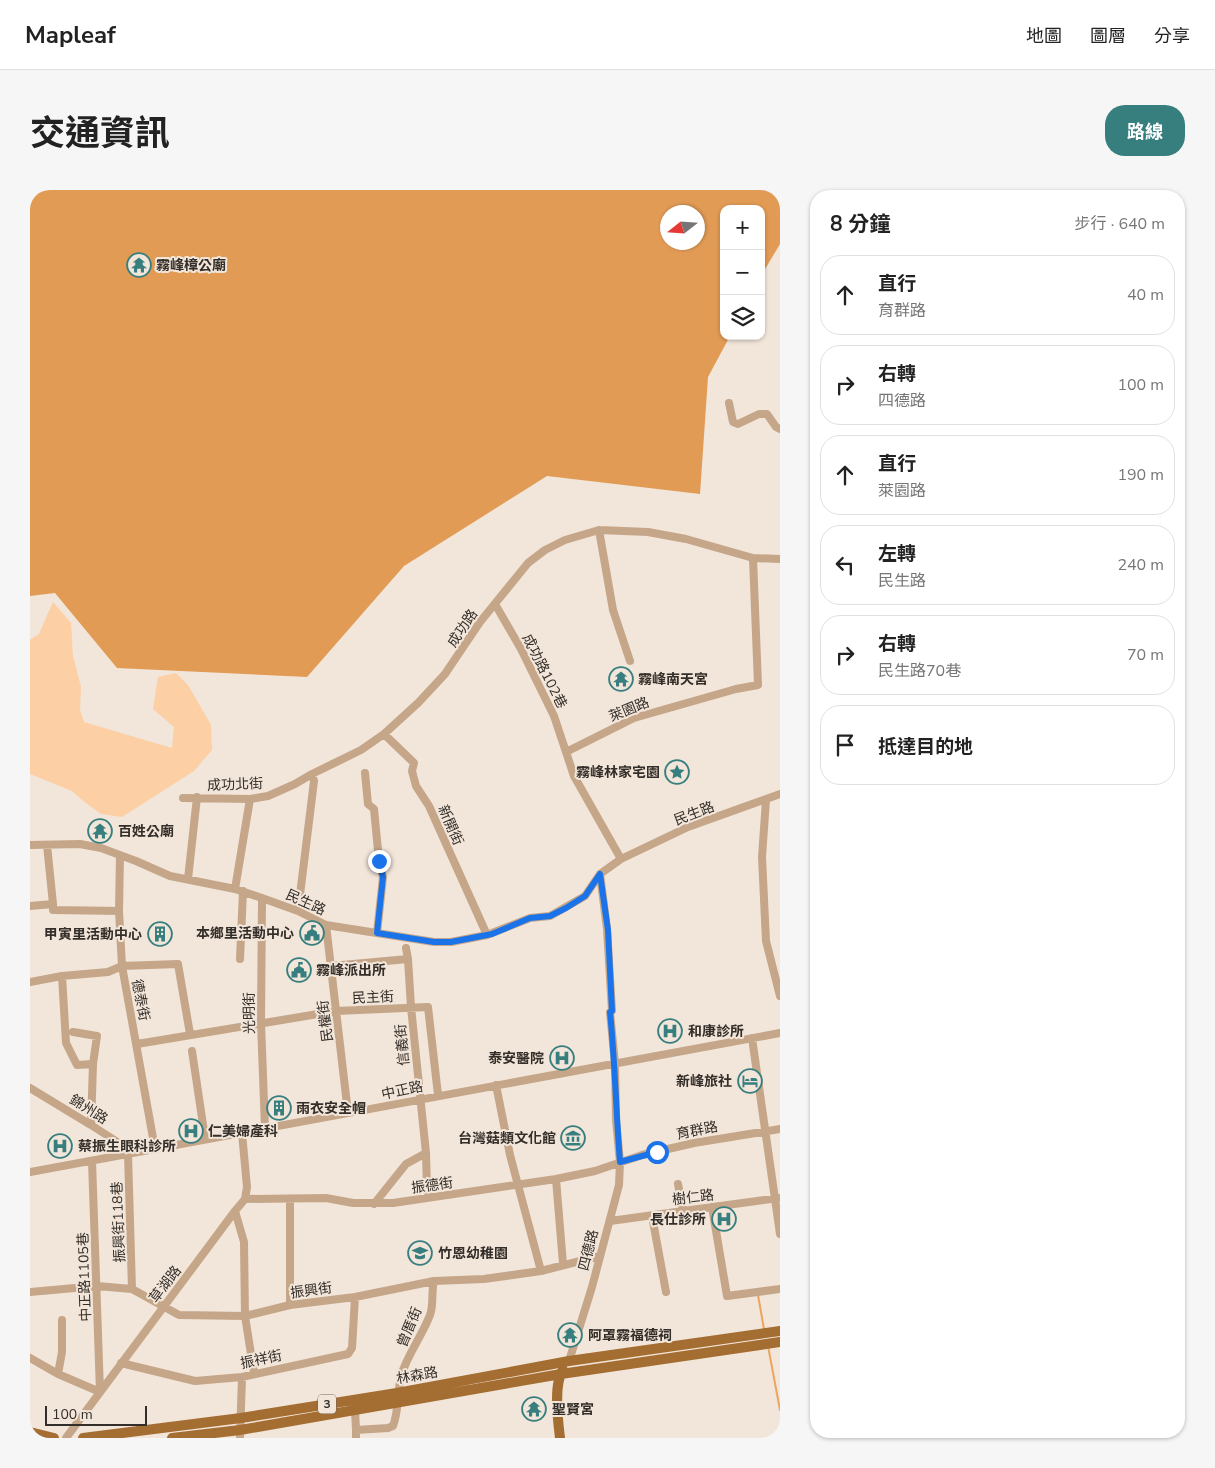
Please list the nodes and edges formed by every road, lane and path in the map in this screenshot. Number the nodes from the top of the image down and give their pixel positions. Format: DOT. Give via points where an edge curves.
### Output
graph roads {
  1 [pos="729,403"];
  2 [pos="780,429"];
  3 [pos="598,530"];
  4 [pos="753,558"];
  5 [pos="780,559"];
  6 [pos="495,604"];
  7 [pos="630,661"];
  8 [pos="384,734"];
  9 [pos="566,752"];
  10 [pos="365,773"];
  11 [pos="312,774"];
  12 [pos="780,794"];
  13 [pos="183,798"];
  14 [pos="197,798"];
  15 [pos="250,799"];
  16 [pos="766,800"];
  17 [pos="30,845"];
  18 [pos="47,845"];
  19 [pos="120,855"];
  20 [pos="621,859"];
  21 [pos="600,874"];
  22 [pos="188,879"];
  23 [pos="239,890"];
  24 [pos="262,898"];
  25 [pos="53,904"];
  26 [pos="30,906"];
  27 [pos="119,911"];
  28 [pos="298,911"];
  29 [pos="326,925"];
  30 [pos="377,933"];
  31 [pos="486,935"];
  32 [pos="406,948"];
  33 [pos="240,959"];
  34 [pos="408,959"];
  35 [pos="122,966"];
  36 [pos="331,966"];
  37 [pos="62,976"];
  38 [pos="30,982"];
  39 [pos="780,996"];
  40 [pos="411,1007"];
  41 [pos="336,1011"];
  42 [pos="261,1023"];
  43 [pos="72,1032"];
  44 [pos="780,1032"];
  45 [pos="190,1034"];
  46 [pos="752,1038"];
  47 [pos="137,1044"];
  48 [pos="192,1051"];
  49 [pos="93,1064"];
  50 [pos="615,1064"];
  51 [pos="496,1086"];
  52 [pos="30,1088"];
  53 [pos="438,1095"];
  54 [pos="419,1099"];
  55 [pos="348,1113"];
  56 [pos="92,1125"];
  57 [pos="265,1128"];
  58 [pos="780,1128"];
  59 [pos="764,1131"];
  60 [pos="242,1133"];
  61 [pos="206,1138"];
  62 [pos="155,1148"];
  63 [pos="130,1153"];
  64 [pos="426,1153"];
  65 [pos="92,1161"];
  66 [pos="620,1162"];
  67 [pos="30,1172"];
  68 [pos="556,1179"];
  69 [pos="678,1184"];
  70 [pos="518,1186"];
  71 [pos="429,1197"];
  72 [pos="777,1198"];
  73 [pos="244,1199"];
  74 [pos="290,1200"];
  75 [pos="374,1204"];
  76 [pos="712,1208"];
  77 [pos="234,1210"];
  78 [pos="683,1211"];
  79 [pos="652,1216"];
  80 [pos="610,1221"];
  81 [pos="780,1234"];
  82 [pos="600,1256"];
  83 [pos="563,1264"];
  84 [pos="541,1271"];
  85 [pos="434,1281"];
  86 [pos="97,1286"];
  87 [pos="132,1289"];
  88 [pos="780,1289"];
  89 [pos="30,1292"];
  90 [pos="666,1292"];
  91 [pos="355,1297"];
  92 [pos="290,1305"];
  93 [pos="163,1306"];
  94 [pos="245,1316"];
  95 [pos="62,1320"];
  96 [pos="776,1332"];
  97 [pos="777,1343"];
  98 [pos="30,1358"];
  99 [pos="569,1361"];
  100 [pos="121,1363"];
  101 [pos="254,1373"];
  102 [pos="58,1374"];
  103 [pos="561,1374"];
  104 [pos="242,1377"];
  105 [pos="100,1392"];
  106 [pos="397,1398"];
  107 [pos="355,1410"];
  108 [pos="241,1418"];
  109 [pos="30,1432"];
  110 [pos="240,1434"];
  111 [pos="356,1434"];
  112 [pos="54,1438"];
  113 [pos="66,1438"];
  114 [pos="83,1438"];
  115 [pos="172,1438"];
  116 [pos="560,1438"];
  1 -- 2 [label="street" via="733,422 738,424 759,414 767,414"];
  3 -- 4 [label="street, 成功路" via="664,534"];
  3 -- 6 [label="street, 成功路" via="545,550 528,563"];
  3 -- 7 [label="street" via="613,610"];
  4 -- 5 [label="street, 成功路"];
  4 -- 9 [label="street, 萊園路" via="758,685 634,718"];
  6 -- 8 [label="street, 成功路" via="444,674"];
  6 -- 9 [label="street, 成功路102巷" via="554,716"];
  8 -- 11 [label="street, 成功路"];
  8 -- 31 [label="street, 新開街" via="414,764 412,771 416,786 429,806"];
  9 -- 20 [label="street" via="574,776"];
  10 -- 30 [label="street" via="368,804 374,809 383,877"];
  11 -- 15 [label="street, 成功北街" via="268,796"];
  11 -- 28 [label="street" via="314,781"];
  12 -- 16 [label="street, 民生路"];
  13 -- 14 [label="street, 成功北街"];
  14 -- 15 [label="street, 成功北街"];
  14 -- 22 [label="street"];
  15 -- 23 [label="street"];
  16 -- 20 [label="street, 民生路" via="688,828"];
  16 -- 39 [label="street" via="762,856 766,942"];
  17 -- 18 [label="street, 民生路"];
  18 -- 19 [label="street, 民生路" via="80,844"];
  18 -- 25 [label="street"];
  19 -- 22 [label="street, 民生路" via="170,876"];
  19 -- 27 [label="street, 德泰街"];
  20 -- 21 [label="street, 民生路"];
  21 -- 31 [label="street, 民生路" via="585,896 566,908"];
  21 -- 50 [label="street" via="608,930"];
  22 -- 23 [label="street, 民生路"];
  23 -- 24 [label="street, 民生路"];
  23 -- 33 [label="street"];
  24 -- 28 [label="street, 民生路"];
  24 -- 42 [label="street, 光明街"];
  25 -- 26 [label="street"];
  25 -- 27 [label="street" via="53,910"];
  27 -- 35 [label="street, 德泰街"];
  28 -- 29 [label="street, 民生路"];
  29 -- 30 [label="street, 民生路"];
  29 -- 36 [label="street, 民權街"];
  30 -- 31 [label="street, 民生路" via="434,942"];
  32 -- 34 [label="street, 信義街"];
  34 -- 36 [label="street"];
  34 -- 40 [label="street, 信義街"];
  35 -- 37 [label="street" via="108,972"];
  35 -- 45 [label="street" via="178,964"];
  35 -- 47 [label="street, 德泰街"];
  36 -- 41 [label="street, 民權街"];
  37 -- 38 [label="street"];
  37 -- 49 [label="street" via="66,1044 77,1065"];
  40 -- 41 [label="street, 民主街"];
  40 -- 53 [label="street, 民主街" via="428,1007"];
  40 -- 54 [label="street, 信義街"];
  41 -- 42 [label="street, 民主街"];
  41 -- 55 [label="street, 民權街"];
  42 -- 45 [label="street, 民主街"];
  42 -- 57 [label="street, 光明街"];
  43 -- 49 [label="street" via="97,1036"];
  44 -- 46 [label="street, 中正路"];
  45 -- 47 [label="street, 民主街"];
  46 -- 50 [label="street, 中正路"];
  46 -- 59 [label="street"];
  47 -- 62 [label="street, 德泰街"];
  48 -- 61 [label="street"];
  49 -- 56 [label="street"];
  50 -- 51 [label="street, 中正路"];
  50 -- 66 [label="street, 四德路"];
  51 -- 53 [label="street, 中正路"];
  51 -- 70 [label="street"];
  52 -- 56 [label="street, 錦州路"];
  53 -- 54 [label="street, 中正路"];
  54 -- 55 [label="street, 中正路"];
  54 -- 64 [label="street, 信義街"];
  55 -- 57 [label="street, 中正路"];
  56 -- 63 [label="street, 錦州路"];
  57 -- 60 [label="street, 中正路"];
  58 -- 59 [label="street, 育群路"];
  59 -- 66 [label="street, 育群路" via="694,1143"];
  59 -- 72 [label="street"];
  60 -- 61 [label="street, 中正路"];
  60 -- 73 [label="street" via="247,1187"];
  61 -- 62 [label="street, 中正路"];
  62 -- 63 [label="street, 中正路"];
  63 -- 65 [label="street, 中正路"];
  63 -- 87 [label="street, 振興街118巷"];
  64 -- 71 [label="street, 信義街"];
  64 -- 75 [label="street" via="406,1164"];
  65 -- 67 [label="street, 中正路"];
  65 -- 86 [label="street, 中正路1105巷"];
  66 -- 68 [label="street, 振德街"];
  66 -- 80 [label="street, 四德路" via="619,1185"];
  68 -- 70 [label="street, 振德街"];
  68 -- 83 [label="street"];
  69 -- 78 [label="street"];
  70 -- 71 [label="street, 振德街"];
  70 -- 84 [label="street"];
  71 -- 75 [label="street, 振德街"];
  72 -- 76 [label="street, 樹仁路"];
  72 -- 81 [label="street"];
  73 -- 74 [label="street, 振德街"];
  73 -- 77 [label="street, 草湖路"];
  74 -- 75 [label="street, 振德街" via="326,1198"];
  74 -- 92 [label="street"];
  76 -- 78 [label="street, 樹仁路"];
  76 -- 88 [label="street" via="727,1296"];
  77 -- 93 [label="street, 草湖路"];
  77 -- 94 [label="street" via="244,1242"];
  78 -- 79 [label="street, 樹仁路"];
  79 -- 80 [label="street, 樹仁路"];
  79 -- 90 [label="street"];
  80 -- 82 [label="street, 四德路"];
  82 -- 83 [label="street, 振興街"];
  82 -- 99 [label="street, 四德路"];
  83 -- 84 [label="street, 振興街"];
  84 -- 85 [label="street, 振興街" via="484,1279"];
  85 -- 91 [label="street, 振興街"];
  85 -- 106 [label="street, 曾厝街" via="431,1313 402,1373"];
  86 -- 87 [label="street, 振興街"];
  86 -- 89 [label="street, 振興街"];
  86 -- 105 [label="street, 中正路1105巷"];
  87 -- 93 [label="street, 振興街"];
  91 -- 92 [label="street, 振興街"];
  91 -- 101 [label="street, 振祥街" via="352,1348 348,1354"];
  92 -- 94 [label="street, 振興街"];
  93 -- 94 [label="street, 振興街" via="179,1315"];
  93 -- 100 [label="street, 草湖路"];
  94 -- 101 [label="street"];
  95 -- 102 [label="street"];
  96 -- 99 [label="main road, 林森路 / 3"];
  97 -- 103 [label="main road, 林森路 / 3"];
  98 -- 102 [label="street"];
  99 -- 103 [label="main road, 四德路"];
  99 -- 106 [label="main road, 林森路 / 3"];
  100 -- 104 [label="street, 振祥街" via="195,1381"];
  100 -- 105 [label="street, 草湖路"];
  101 -- 104 [label="street, 振祥街"];
  102 -- 105 [label="street"];
  103 -- 106 [label="main road, 林森路 / 3"];
  103 -- 116 [label="main road, 四德路" via="558,1391"];
  104 -- 108 [label="street"];
  105 -- 113 [label="street, 草湖路"];
  106 -- 107 [label="main road, 林森路 / 3"];
  106 -- 108 [label="main road, 林森路 / 3"];
  106 -- 111 [label="street, 曾厝街" via="393,1426"];
  107 -- 110 [label="main road, 林森路 / 3"];
  107 -- 111 [label="street"];
  108 -- 110 [label="street"];
  108 -- 114 [label="main road, 林森路 / 3"];
  109 -- 112 [label="main road"];
  110 -- 115 [label="main road, 林森路 / 3"];
}
